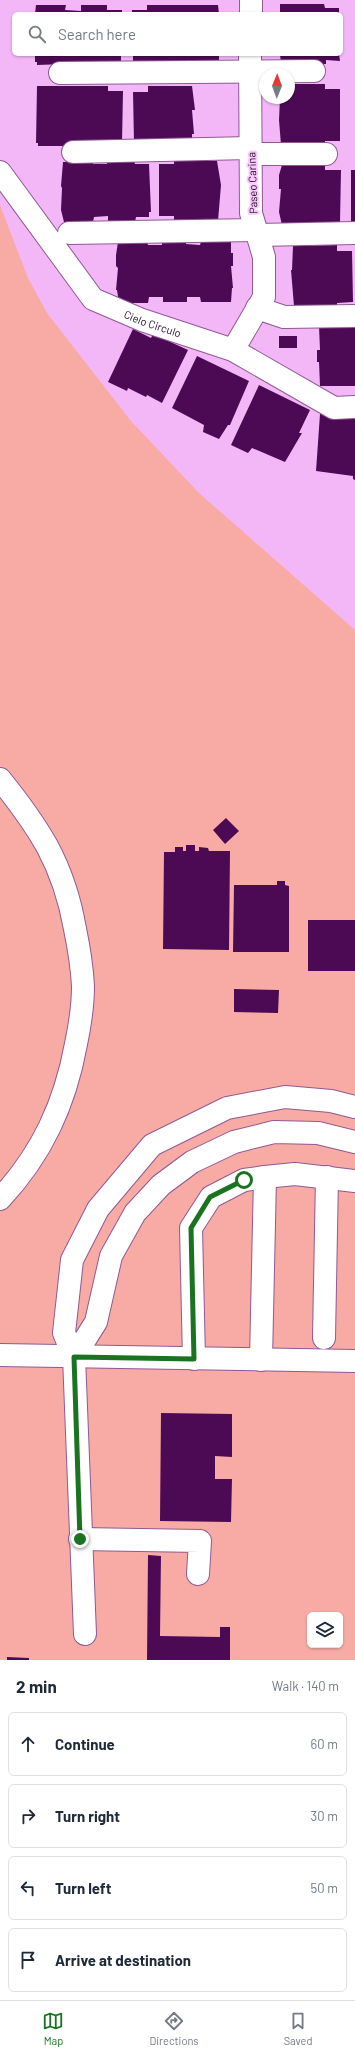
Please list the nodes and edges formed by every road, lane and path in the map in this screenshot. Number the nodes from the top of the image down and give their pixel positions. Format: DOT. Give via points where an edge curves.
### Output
graph roads {
  1 [pos="251,0"];
  2 [pos="251,12"];
  3 [pos="250,63"];
  4 [pos="314,71"];
  5 [pos="60,73"];
  6 [pos="250,151"];
  7 [pos="73,152"];
  8 [pos="326,154"];
  9 [pos="0,172"];
  10 [pos="69,233"];
  11 [pos="257,233"];
  12 [pos="355,233"];
  13 [pos="257,308"];
  14 [pos="355,316"];
  15 [pos="233,350"];
  16 [pos="355,406"];
  17 [pos="0,779"];
  18 [pos="355,1107"];
  19 [pos="355,1142"];
  20 [pos="265,1177"];
  21 [pos="327,1177"];
  22 [pos="355,1181"];
  23 [pos="0,1199"];
  24 [pos="324,1338"];
  25 [pos="0,1355"];
  26 [pos="74,1357"];
  27 [pos="194,1359"];
  28 [pos="261,1360"];
  29 [pos="355,1361"];
  30 [pos="80,1539"];
  31 [pos="198,1574"];
  32 [pos="85,1634"];
  1 -- 2 [label="street"];
  3 -- 4 [label="street"];
  3 -- 5 [label="street"];
  3 -- 6 [label="street, Paseo Carina"];
  6 -- 7 [label="street"];
  6 -- 8 [label="street"];
  6 -- 11 [label="street, Paseo Carina" via="251,213"];
  9 -- 15 [label="street, Cielo Circulo" via="93,300 142,320"];
  10 -- 11 [label="street"];
  11 -- 12 [label="street"];
  11 -- 13 [label="street, Paseo Carina" via="264,257 264,297"];
  13 -- 14 [label="street" via="284,317"];
  13 -- 15 [label="street, Paseo Carina"];
  15 -- 16 [label="street, Cielo Circulo" via="334,408"];
  17 -- 23 [label="street" via="47,846 58,869 70,900 83,987 80,1025 71,1072 57,1112 41,1145 20,1177"];
  18 -- 26 [label="street" via="331,1101 285,1097 227,1108 152,1145 98,1209 72,1260 64,1333"];
  19 -- 26 [label="street" via="318,1133 274,1132 234,1142 192,1162 162,1185 135,1213 111,1256 96,1322"];
  20 -- 21 [label="street" via="295,1174"];
  20 -- 27 [label="street" via="244,1180 210,1197 191,1228"];
  20 -- 28 [label="street"];
  21 -- 22 [label="street"];
  21 -- 24 [label="street"];
  25 -- 26 [label="street"];
  26 -- 27 [label="street"];
  26 -- 30 [label="street"];
  27 -- 28 [label="street"];
  28 -- 29 [label="street"];
  30 -- 31 [label="street" via="200,1541"];
  30 -- 32 [label="street"];
}
